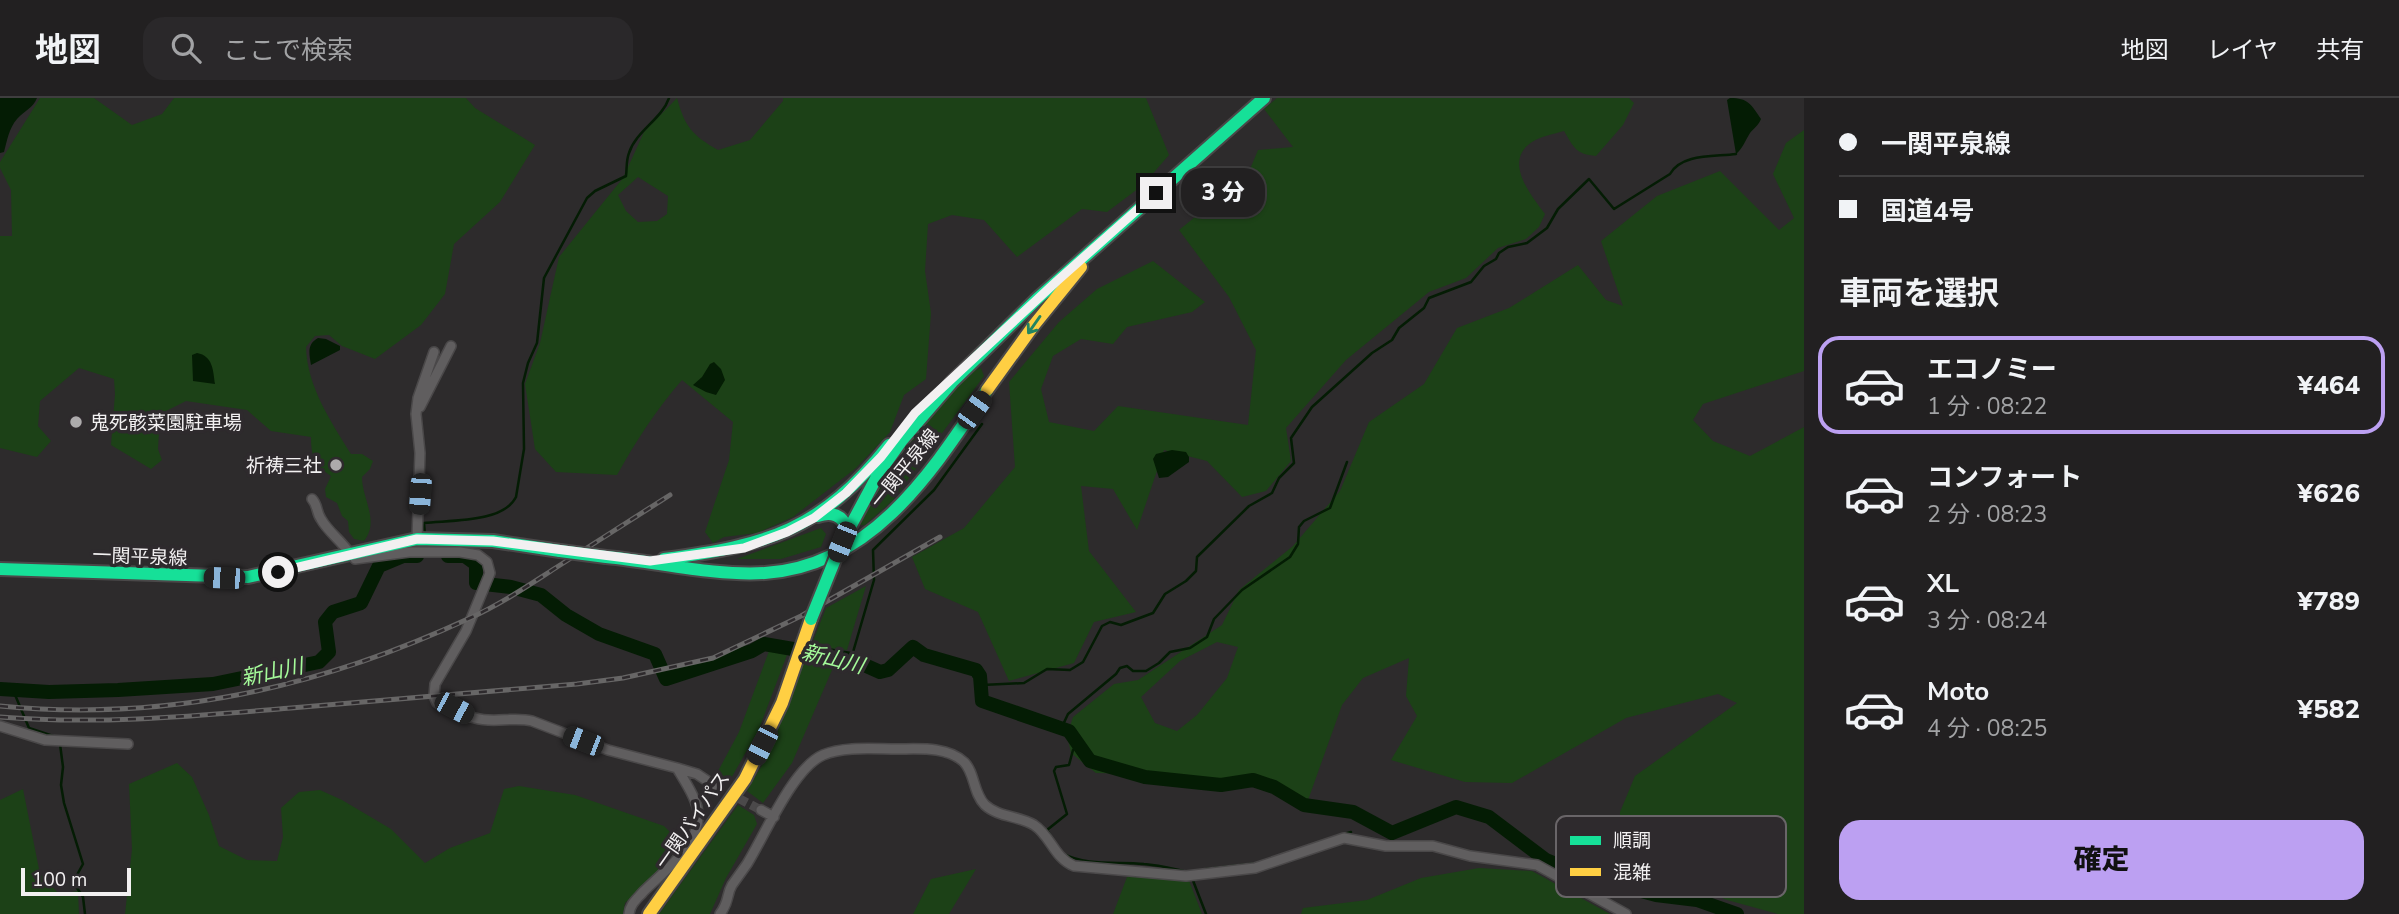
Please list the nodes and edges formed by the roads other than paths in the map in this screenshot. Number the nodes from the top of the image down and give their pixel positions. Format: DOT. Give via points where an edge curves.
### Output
graph roads {
  1 [pos="1264,98"];
  2 [pos="1109,235"];
  3 [pos="451,346"];
  4 [pos="986,346"];
  5 [pos="434,352"];
  6 [pos="1000,373"];
  7 [pos="939,393"];
  8 [pos="416,414"];
  9 [pos="312,499"];
  10 [pos="814,518"];
  11 [pos="847,529"];
  12 [pos="417,539"];
  13 [pos="346,556"];
  14 [pos="650,561"];
  15 [pos="0,569"];
  16 [pos="0,726"];
  17 [pos="128,744"];
  18 [pos="677,768"];
  19 [pos="715,786"];
  20 [pos="761,810"];
  21 [pos="774,817"];
  22 [pos="1556,875"];
  23 [pos="1595,897"];
  24 [pos="629,914"];
  25 [pos="649,914"];
  26 [pos="720,914"];
  27 [pos="1626,914"];
  1 -- 2 [label="main road"];
  2 -- 4 [label="main road, 一関バイパス"];
  2 -- 6 [label="main road, 一関平泉線, one-way"];
  3 -- 8 [label="street"];
  4 -- 6 [label="main road" via="1001,356"];
  4 -- 7 [label="main road, 一関バイパス"];
  5 -- 8 [label="street"];
  6 -- 14 [label="main road, 一関平泉線" via="919,486 895,513 858,542 825,559 783,571 720,570"];
  7 -- 10 [label="main road, 一関平泉線" via="915,413 864,475"];
  7 -- 11 [label="main road, 一関バイパス" via="895,447"];
  8 -- 12 [label="street" via="420,466"];
  9 -- 13 [label="street" via="320,519 345,545"];
  10 -- 11 [label="main road" via="836,514"];
  10 -- 14 [label="main road, 一関平泉線" via="744,548"];
  11 -- 25 [label="main road, 一関バイパス, bridge" via="782,703 745,779"];
  12 -- 13 [label="main road, 一関平泉線"];
  12 -- 14 [label="main road, 一関平泉線, bridge" via="493,541"];
  13 -- 15 [label="main road, 一関平泉線" via="278,572 224,578"];
  13 -- 18 [label="street" via="409,552 478,555 487,562 490,573 466,631 435,684 437,703 473,718 532,721 608,750"];
  16 -- 17 [label="street" via="45,740"];
  18 -- 19 [label="street"];
  18 -- 24 [label="street" via="696,803 695,833 633,903"];
  20 -- 21 [label="street"];
  21 -- 22 [label="street" via="808,764 826,753 940,750 967,765 985,805 1032,824 1064,862 1074,866 1186,876 1255,868 1344,838 1386,846 1433,846 1538,865"];
  21 -- 26 [label="street" via="729,889 728,903"];
  23 -- 27 [label="street"];
}
